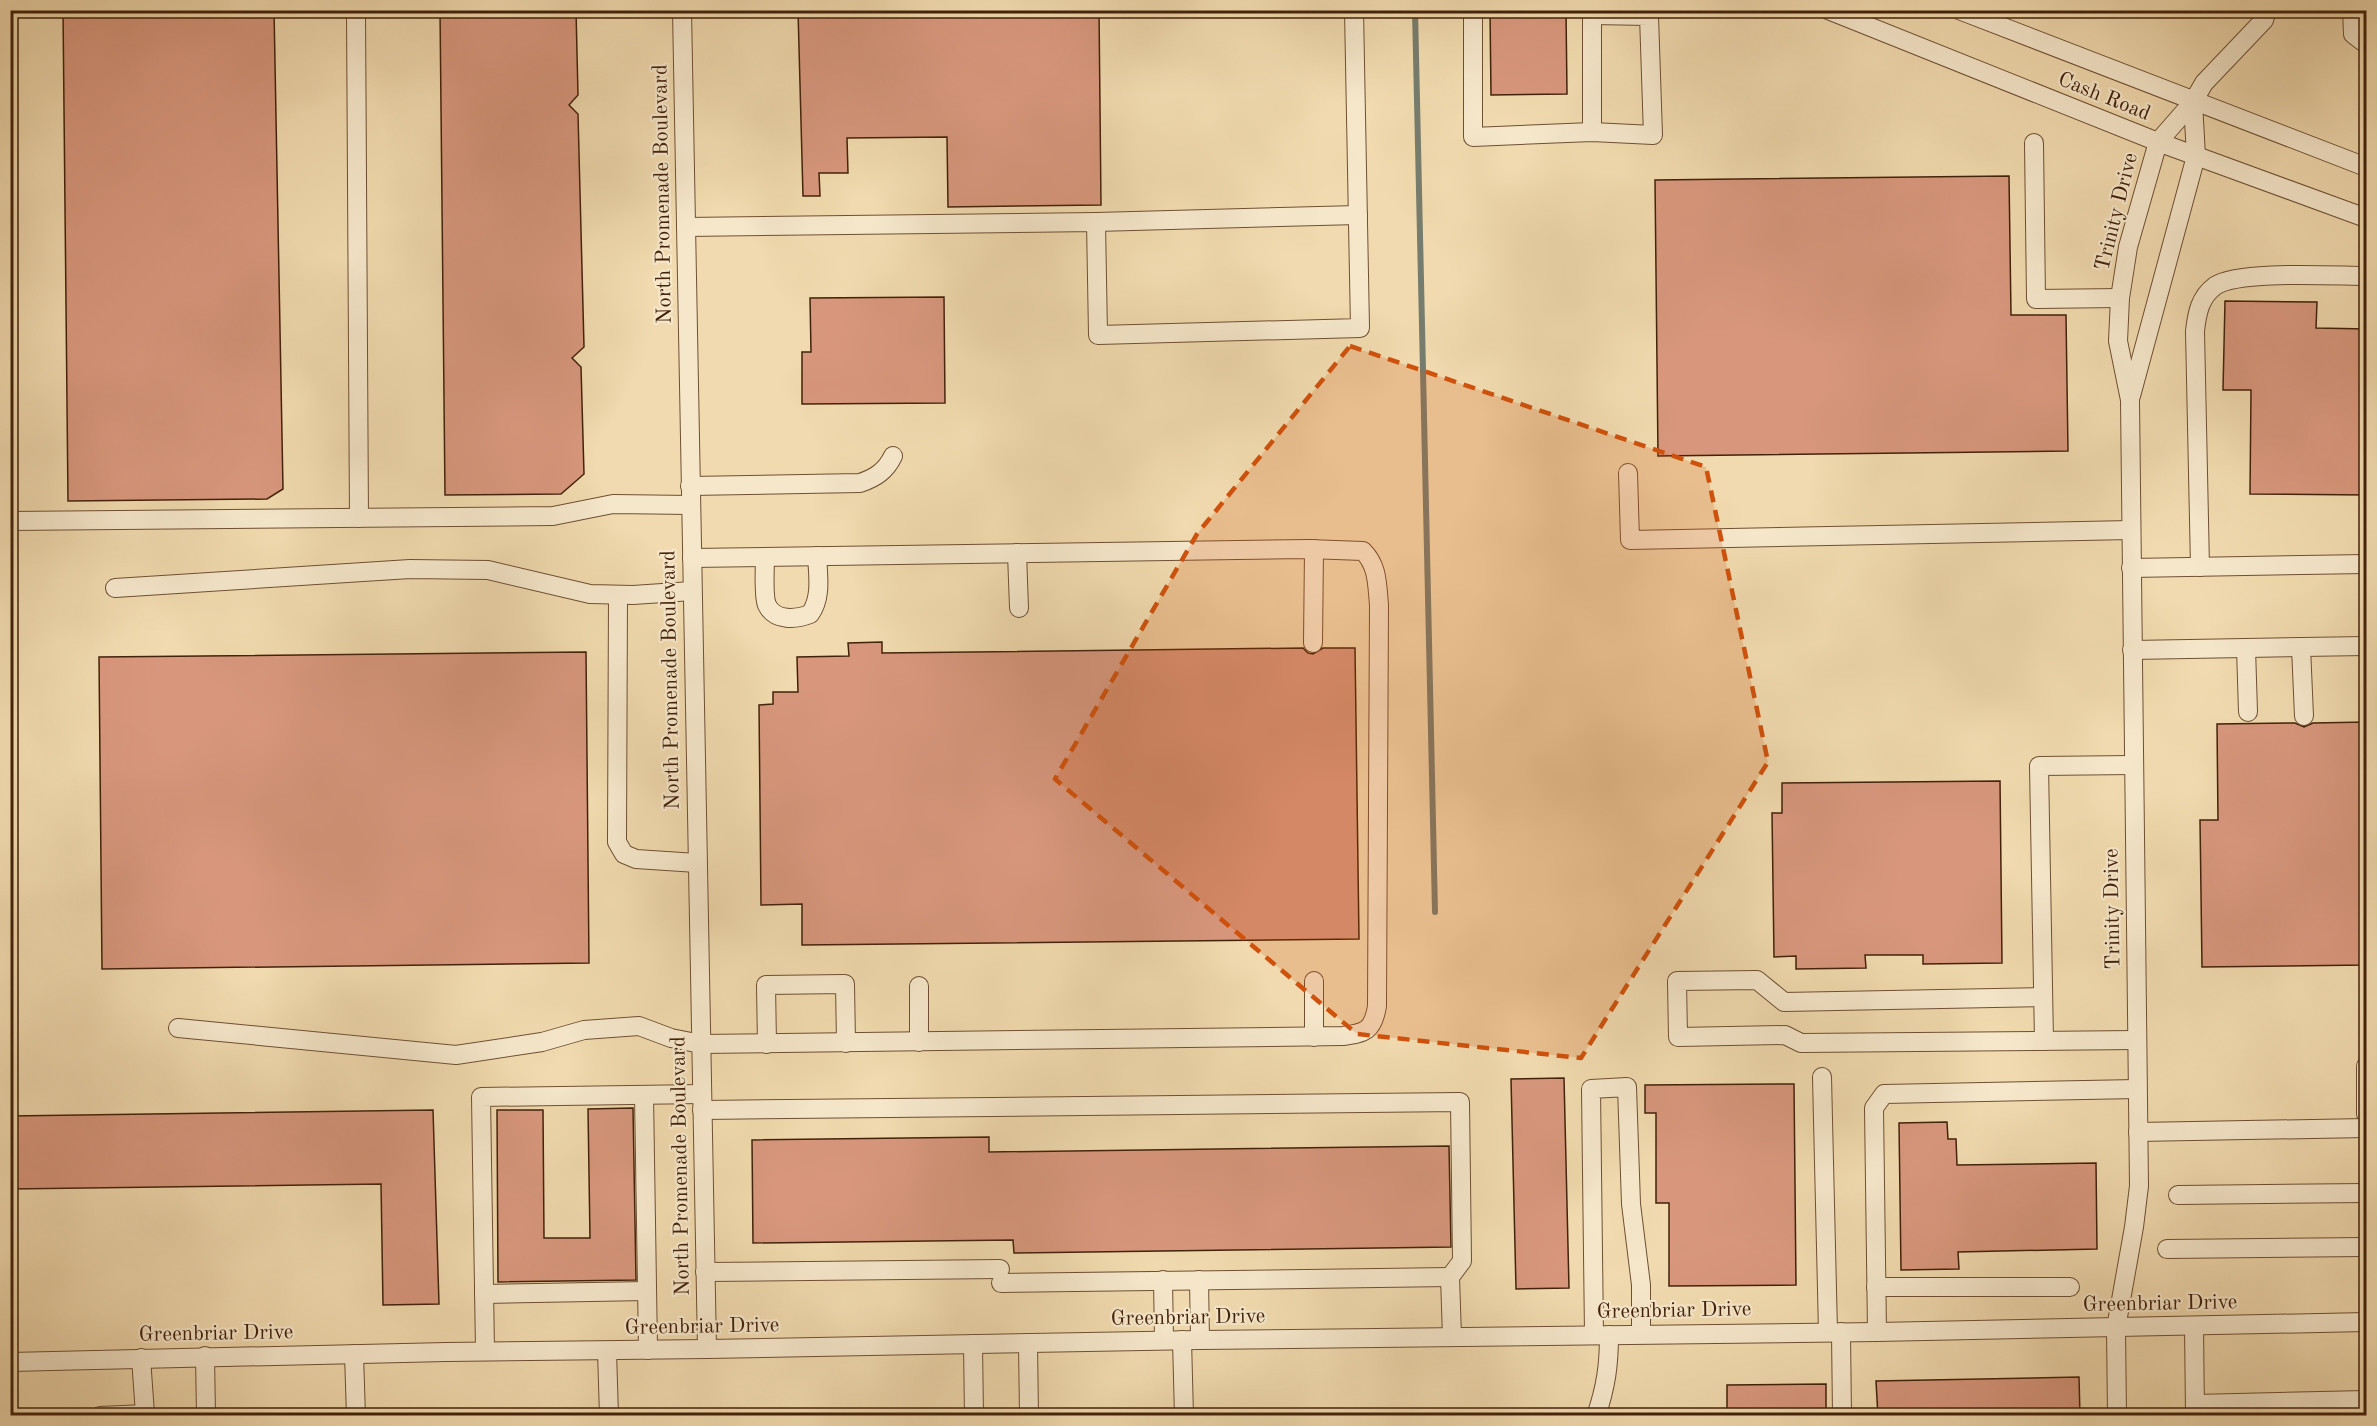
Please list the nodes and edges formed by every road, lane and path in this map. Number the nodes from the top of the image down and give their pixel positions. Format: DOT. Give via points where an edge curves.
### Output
graph roads {
  1 [pos="356,10"];
  2 [pos="682,10"];
  3 [pos="1354,10"];
  4 [pos="1473,10"];
  5 [pos="1828,10"];
  6 [pos="1959,10"];
  7 [pos="2267,10"];
  8 [pos="2352,10"];
  9 [pos="1592,13"];
  10 [pos="2367,44"];
  11 [pos="2193,102"];
  12 [pos="1592,132"];
  13 [pos="2158,142"];
  14 [pos="2034,143"];
  15 [pos="2196,156"];
  16 [pos="2367,167"];
  17 [pos="1358,215"];
  18 [pos="2367,218"];
  19 [pos="1096,222"];
  20 [pos="686,227"];
  21 [pos="2367,276"];
  22 [pos="2120,298"];
  23 [pos="2130,400"];
  24 [pos="893,456"];
  25 [pos="1628,473"];
  26 [pos="690,486"];
  27 [pos="691,505"];
  28 [pos="359,518"];
  29 [pos="10,521"];
  30 [pos="2131,530"];
  31 [pos="1314,549"];
  32 [pos="1017,553"];
  33 [pos="818,556"];
  34 [pos="765,557"];
  35 [pos="692,558"];
  36 [pos="2367,564"];
  37 [pos="2200,567"];
  38 [pos="2132,568"];
  39 [pos="115,588"];
  40 [pos="692,591"];
  41 [pos="618,595"];
  42 [pos="1018,608"];
  43 [pos="1313,643"];
  44 [pos="2367,646"];
  45 [pos="2301,647"];
  46 [pos="2246,648"];
  47 [pos="2132,650"];
  48 [pos="2248,712"];
  49 [pos="2304,716"];
  50 [pos="2134,765"];
  51 [pos="697,863"];
  52 [pos="1314,981"];
  53 [pos="919,986"];
  54 [pos="2043,997"];
  55 [pos="1784,1002"];
  56 [pos="178,1028"];
  57 [pos="1785,1035"];
  58 [pos="1314,1037"];
  59 [pos="2137,1040"];
  60 [pos="2044,1041"];
  61 [pos="919,1042"];
  62 [pos="846,1043"];
  63 [pos="700,1044"];
  64 [pos="767,1044"];
  65 [pos="2366,1066"];
  66 [pos="1822,1077"];
  67 [pos="2137,1089"];
  68 [pos="644,1095"];
  69 [pos="702,1102"];
  70 [pos="2367,1114"];
  71 [pos="2367,1128"];
  72 [pos="2138,1132"];
  73 [pos="2367,1193"];
  74 [pos="2178,1196"];
  75 [pos="2367,1247"];
  76 [pos="2167,1249"];
  77 [pos="705,1272"];
  78 [pos="1450,1277"];
  79 [pos="1163,1280"];
  80 [pos="1199,1280"];
  81 [pos="1876,1287"];
  82 [pos="2070,1287"];
  83 [pos="647,1292"];
  84 [pos="484,1294"];
  85 [pos="2367,1322"];
  86 [pos="2194,1326"];
  87 [pos="2116,1328"];
  88 [pos="1834,1332"];
  89 [pos="1877,1332"];
  90 [pos="1641,1334"];
  91 [pos="1601,1335"];
  92 [pos="1452,1337"];
  93 [pos="1182,1340"];
  94 [pos="1028,1343"];
  95 [pos="973,1344"];
  96 [pos="707,1349"];
  97 [pos="648,1350"];
  98 [pos="485,1351"];
  99 [pos="607,1351"];
  100 [pos="354,1353"];
  101 [pos="205,1356"];
  102 [pos="141,1358"];
  103 [pos="10,1362"];
  104 [pos="2367,1400"];
  105 [pos="2195,1410"];
  106 [pos="100,1416"];
  107 [pos="206,1416"];
  108 [pos="356,1416"];
  109 [pos="609,1416"];
  110 [pos="974,1416"];
  111 [pos="1029,1416"];
  112 [pos="1184,1416"];
  113 [pos="1596,1416"];
  114 [pos="1842,1416"];
  115 [pos="2117,1416"];
  1 -- 28 [label="street"];
  2 -- 20 [label="street, North Promenade Boulevard"];
  3 -- 17 [label="street"];
  4 -- 12 [label="street" via="1473,137"];
  5 -- 13 [label="street, Cash Road"];
  6 -- 11 [label="street, Cash Road"];
  7 -- 11 [label="street" via="2264,20 2209,77"];
  8 -- 10 [label="street" via="2353,34"];
  9 -- 12 [label="street"];
  9 -- 12 [label="street" via="1648,16 1653,135"];
  11 -- 13 [label="street, Trinity Drive"];
  11 -- 15 [label="street, Trinity Drive"];
  11 -- 16 [label="street, Cash Road"];
  13 -- 15 [label="street, Cash Road"];
  13 -- 22 [label="street, Trinity Drive" via="2128,247"];
  14 -- 22 [label="street" via="2036,299"];
  15 -- 18 [label="street, Cash Road"];
  15 -- 23 [label="street, Trinity Drive"];
  17 -- 19 [label="street"];
  17 -- 19 [label="street" via="1360,328 1098,334"];
  19 -- 20 [label="street"];
  20 -- 26 [label="street, North Promenade Boulevard"];
  21 -- 37 [label="street" via="2254,277 2217,285 2205,296 2195,331"];
  22 -- 23 [label="street, Trinity Drive" via="2118,341"];
  23 -- 30 [label="street, Trinity Drive"];
  24 -- 26 [label="street" via="874,478 860,483"];
  25 -- 30 [label="street" via="1630,540"];
  26 -- 27 [label="street, North Promenade Boulevard"];
  27 -- 28 [label="street" via="613,504 553,516"];
  27 -- 35 [label="street, North Promenade Boulevard"];
  28 -- 29 [label="street"];
  30 -- 38 [label="street, Trinity Drive"];
  31 -- 32 [label="street"];
  31 -- 43 [label="street"];
  31 -- 58 [label="street" via="1363,550 1376,570 1379,605 1375,1022 1363,1033"];
  32 -- 33 [label="street"];
  32 -- 42 [label="street"];
  33 -- 34 [label="street"];
  33 -- 34 [label="street" via="816,606 810,614 791,618 782,617 767,605"];
  34 -- 35 [label="street"];
  35 -- 40 [label="street, North Promenade Boulevard"];
  36 -- 37 [label="street"];
  37 -- 38 [label="street"];
  38 -- 47 [label="street, Trinity Drive"];
  39 -- 41 [label="street" via="410,569 488,570 590,594"];
  40 -- 41 [label="street"];
  40 -- 51 [label="street, North Promenade Boulevard"];
  41 -- 51 [label="street" via="617,842 624,854 636,859"];
  44 -- 45 [label="street"];
  45 -- 46 [label="street"];
  45 -- 49 [label="street"];
  46 -- 47 [label="street"];
  46 -- 48 [label="street"];
  47 -- 50 [label="street, Trinity Drive"];
  50 -- 54 [label="street" via="2039,766"];
  50 -- 59 [label="street, Trinity Drive"];
  51 -- 63 [label="street, North Promenade Boulevard"];
  52 -- 58 [label="street"];
  53 -- 61 [label="street"];
  54 -- 55 [label="street"];
  54 -- 60 [label="street"];
  55 -- 57 [label="street"];
  55 -- 57 [label="street" via="1757,980 1677,981 1678,1037"];
  56 -- 63 [label="street" via="456,1055 542,1042 584,1030 639,1026"];
  57 -- 60 [label="street" via="1801,1043"];
  58 -- 61 [label="street"];
  59 -- 60 [label="street"];
  59 -- 67 [label="street, Trinity Drive"];
  61 -- 62 [label="street"];
  62 -- 64 [label="street"];
  62 -- 64 [label="street" via="845,984 766,985"];
  63 -- 64 [label="street"];
  63 -- 69 [label="street, North Promenade Boulevard"];
  65 -- 70 [label="street"];
  66 -- 88 [label="street"];
  67 -- 72 [label="street, Trinity Drive"];
  67 -- 81 [label="street" via="1884,1094 1874,1108"];
  68 -- 69 [label="street"];
  68 -- 83 [label="street"];
  68 -- 84 [label="street" via="481,1097"];
  69 -- 77 [label="street, North Promenade Boulevard"];
  69 -- 78 [label="street" via="1460,1102 1462,1261"];
  71 -- 72 [label="street"];
  72 -- 87 [label="street, Trinity Drive" via="2139,1186"];
  73 -- 74 [label="street"];
  75 -- 76 [label="street"];
  77 -- 79 [label="street"];
  77 -- 96 [label="street, North Promenade Boulevard"];
  78 -- 80 [label="street"];
  78 -- 92 [label="street"];
  79 -- 80 [label="street"];
  79 -- 93 [label="street"];
  80 -- 93 [label="street"];
  81 -- 82 [label="street"];
  81 -- 89 [label="street"];
  83 -- 84 [label="street"];
  83 -- 97 [label="street"];
  84 -- 98 [label="street"];
  85 -- 86 [label="street, Greenbriar Drive"];
  86 -- 87 [label="street, Greenbriar Drive"];
  86 -- 105 [label="street"];
  87 -- 89 [label="street, Greenbriar Drive"];
  87 -- 115 [label="street, Trinity Drive"];
  88 -- 89 [label="street, Greenbriar Drive"];
  88 -- 90 [label="street, Greenbriar Drive"];
  88 -- 114 [label="street"];
  90 -- 91 [label="street, Greenbriar Drive"];
  90 -- 91 [label="street" via="1627,1087 1591,1089"];
  91 -- 92 [label="street, Greenbriar Drive"];
  91 -- 113 [label="street" via="1609,1364"];
  92 -- 93 [label="street, Greenbriar Drive"];
  93 -- 94 [label="street, Greenbriar Drive"];
  93 -- 112 [label="street"];
  94 -- 95 [label="street, Greenbriar Drive"];
  94 -- 111 [label="street"];
  95 -- 96 [label="street, Greenbriar Drive"];
  95 -- 110 [label="street"];
  96 -- 97 [label="street, Greenbriar Drive"];
  97 -- 99 [label="street, Greenbriar Drive"];
  98 -- 99 [label="street, Greenbriar Drive"];
  98 -- 100 [label="street, Greenbriar Drive"];
  99 -- 109 [label="street"];
  100 -- 101 [label="street, Greenbriar Drive"];
  100 -- 108 [label="street"];
  101 -- 102 [label="street, Greenbriar Drive"];
  101 -- 107 [label="street"];
  102 -- 103 [label="street, Greenbriar Drive"];
  102 -- 106 [label="street" via="145,1414"];
  104 -- 105 [label="street"];
}
